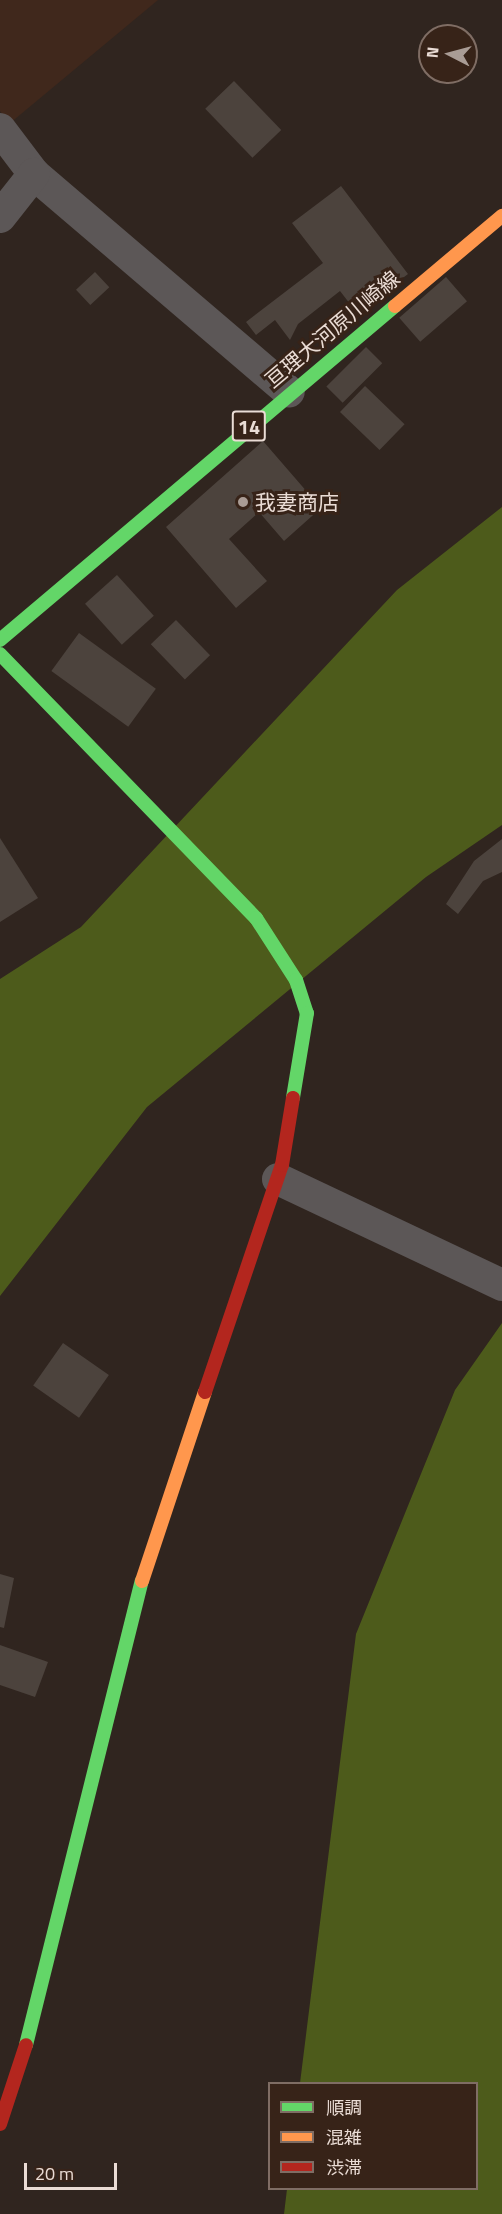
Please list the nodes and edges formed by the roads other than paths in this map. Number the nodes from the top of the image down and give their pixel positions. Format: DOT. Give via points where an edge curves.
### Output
graph roads {
  1 [pos="0,129"];
  2 [pos="34,174"];
  3 [pos="502,216"];
  4 [pos="0,217"];
  5 [pos="289,392"];
  6 [pos="0,640"];
  7 [pos="0,654"];
  8 [pos="278,1179"];
  9 [pos="502,1285"];
  10 [pos="0,2124"];
  1 -- 2 [label="street"];
  2 -- 4 [label="street"];
  2 -- 5 [label="street"];
  3 -- 5 [label="street, 亘理大河原川崎線 / 14"];
  5 -- 6 [label="street, 亘理大河原川崎線 / 14"];
  7 -- 8 [label="street" via="256,918 296,980 307,1013 305,1041"];
  8 -- 9 [label="street"];
  8 -- 10 [label="street" via="128,1621 35,2018"];
}
